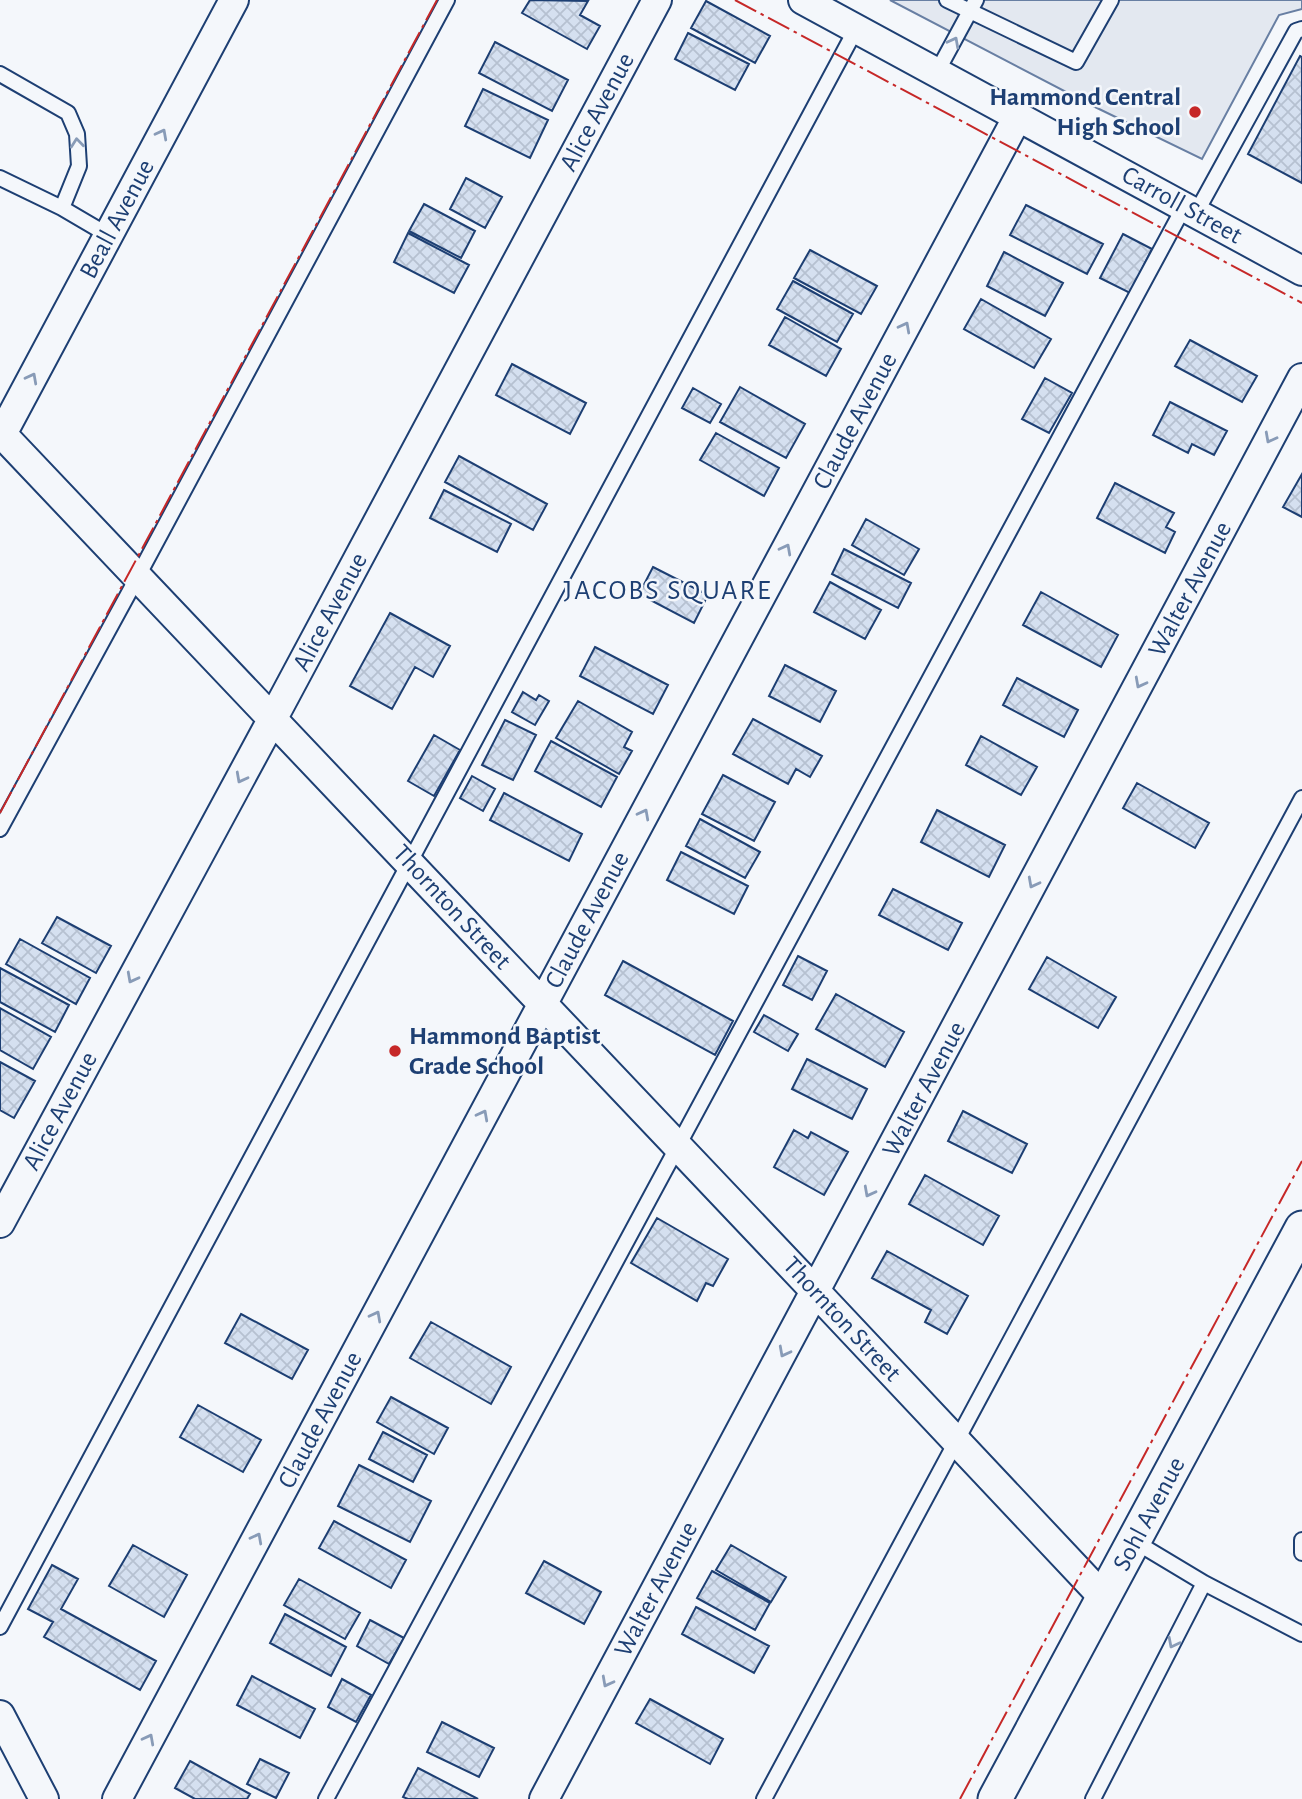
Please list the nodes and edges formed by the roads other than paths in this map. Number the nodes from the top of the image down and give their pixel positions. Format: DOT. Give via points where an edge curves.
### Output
graph roads {
  1 [pos="234,0"];
  2 [pos="447,0"];
  3 [pos="657,0"];
  4 [pos="803,0"];
  5 [pos="947,0"];
  6 [pos="1111,0"];
  7 [pos="973,6"];
  8 [pos="856,29"];
  9 [pos="1302,29"];
  10 [pos="937,72"];
  11 [pos="0,74"];
  12 [pos="1018,116"];
  13 [pos="0,178"];
  14 [pos="62,208"];
  15 [pos="1190,210"];
  16 [pos="108,235"];
  17 [pos="1302,271"];
  18 [pos="1302,378"];
  19 [pos="1,435"];
  20 [pos="138,576"];
  21 [pos="273,718"];
  22 [pos="1302,798"];
  23 [pos="0,829"];
  24 [pos="409,862"];
  25 [pos="543,1004"];
  26 [pos="679,1147"];
  27 [pos="0,1223"];
  28 [pos="1302,1228"];
  29 [pos="816,1292"];
  30 [pos="957,1442"];
  31 [pos="1302,1540"];
  32 [pos="1134,1541"];
  33 [pos="1302,1553"];
  34 [pos="1204,1583"];
  35 [pos="1104,1598"];
  36 [pos="0,1627"];
  37 [pos="1302,1634"];
  38 [pos="0,1716"];
  39 [pos="44,1799"];
  40 [pos="117,1799"];
  41 [pos="326,1799"];
  42 [pos="544,1799"];
  43 [pos="764,1799"];
  44 [pos="995,1799"];
  45 [pos="1093,1799"];
  16 -- 1 [label="street, Beall Avenue, one-way"];
  2 -- 20 [label="lane"];
  3 -- 21 [label="street, Alice Avenue"];
  4 -- 8 [label="street, Carroll Street"];
  5 -- 7 [label="lane"];
  6 -- 7 [label="lane" via="1076,62"];
  10 -- 7 [label="lane, one-way"];
  8 -- 10 [label="street, Carroll Street"];
  8 -- 24 [label="lane"];
  9 -- 15 [label="lane" via="1296,31"];
  10 -- 12 [label="street, Carroll Street"];
  14 -- 11 [label="lane, one-way" via="79,166 76,134 68,113"];
  12 -- 15 [label="street, Carroll Street"];
  25 -- 12 [label="street, Claude Avenue, one-way"];
  13 -- 14 [label="lane"];
  14 -- 16 [label="lane"];
  15 -- 17 [label="street, Carroll Street"];
  15 -- 26 [label="lane"];
  19 -- 16 [label="street, Beall Avenue, one-way"];
  18 -- 29 [label="street, Walter Avenue, one-way"];
  19 -- 20 [label="street, Thornton Street"];
  20 -- 21 [label="street, Thornton Street"];
  20 -- 23 [label="lane"];
  21 -- 24 [label="street, Thornton Street"];
  21 -- 27 [label="street, Alice Avenue, one-way"];
  22 -- 30 [label="lane"];
  24 -- 25 [label="street, Thornton Street"];
  24 -- 36 [label="lane"];
  25 -- 26 [label="street, Thornton Street"];
  40 -- 25 [label="street, Claude Avenue, one-way"];
  26 -- 29 [label="street, Thornton Street"];
  26 -- 41 [label="lane"];
  28 -- 32 [label="street, Sohl Avenue"];
  29 -- 30 [label="street, Thornton Street"];
  29 -- 42 [label="street, Walter Avenue, one-way"];
  30 -- 35 [label="street, Thornton Street"];
  30 -- 43 [label="lane"];
  31 -- 33 [label="lane"];
  32 -- 34 [label="lane"];
  32 -- 35 [label="street, Sohl Avenue"];
  34 -- 37 [label="lane"];
  34 -- 45 [label="lane, one-way"];
  35 -- 44 [label="street, Sohl Avenue"];
  38 -- 39 [label="street"];
}
